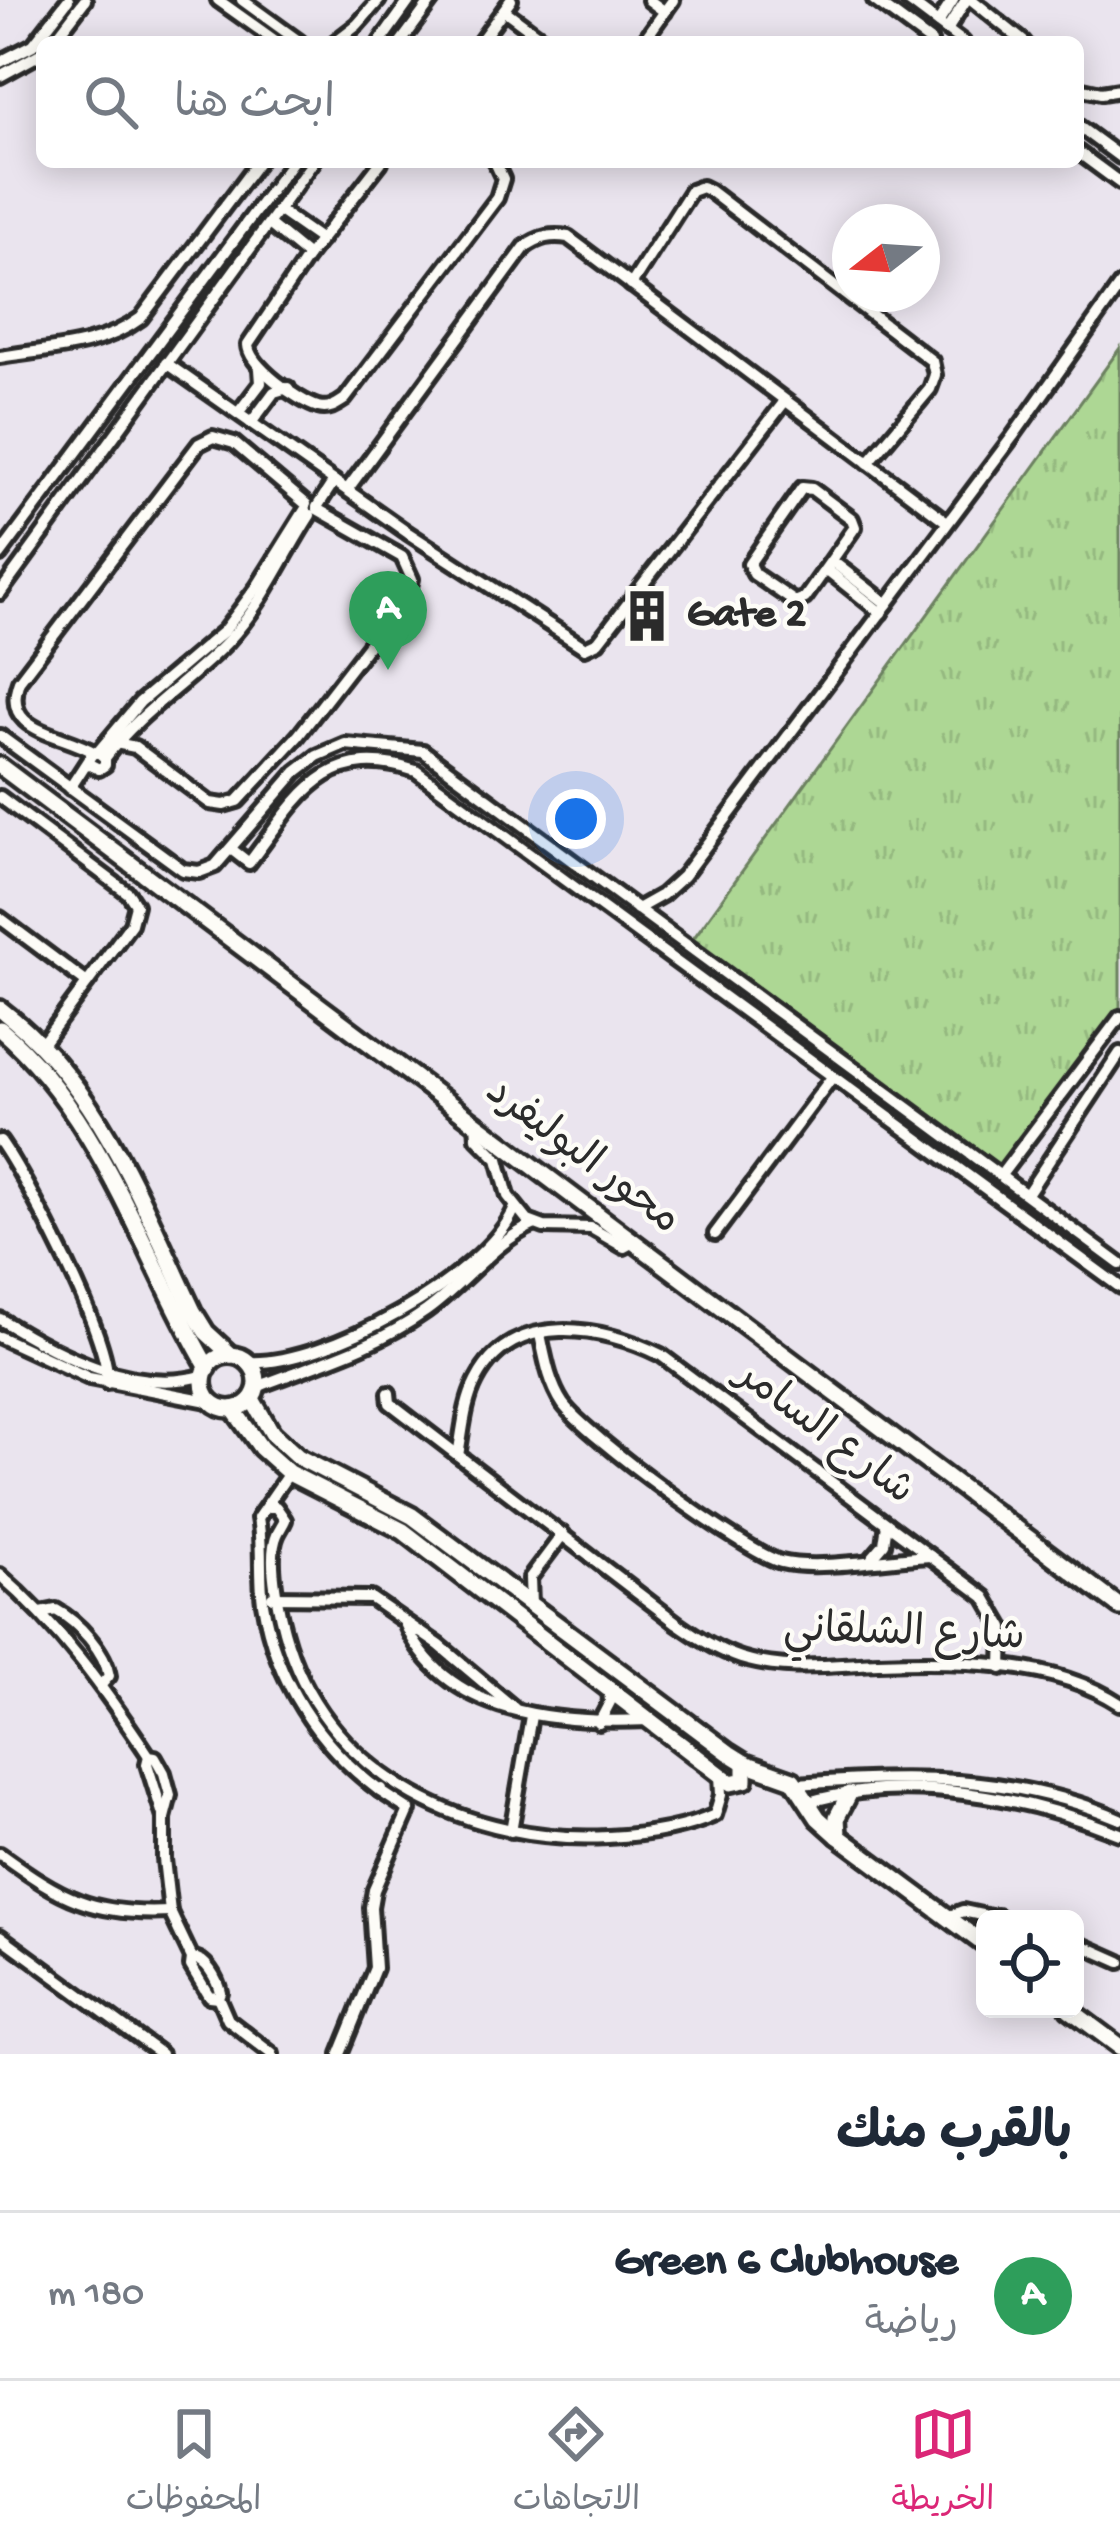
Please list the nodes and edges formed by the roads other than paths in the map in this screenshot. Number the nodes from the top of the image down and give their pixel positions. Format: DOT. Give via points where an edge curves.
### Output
graph roads {
  1 [pos="68,0"];
  2 [pos="85,0"];
  3 [pos="218,0"];
  4 [pos="242,0"];
  5 [pos="379,0"];
  6 [pos="410,0"];
  7 [pos="432,0"];
  8 [pos="649,0"];
  9 [pos="673,0"];
  10 [pos="874,0"];
  11 [pos="907,0"];
  12 [pos="953,0"];
  13 [pos="969,0"];
  14 [pos="507,5"];
  15 [pos="665,12"];
  16 [pos="942,27"];
  17 [pos="40,36"];
  18 [pos="58,36"];
  19 [pos="269,36"];
  20 [pos="292,36"];
  21 [pos="342,36"];
  22 [pos="384,36"];
  23 [pos="405,36"];
  24 [pos="484,36"];
  25 [pos="541,36"];
  26 [pos="647,36"];
  27 [pos="923,36"];
  28 [pos="955,36"];
  29 [pos="1016,36"];
  30 [pos="36,41"];
  31 [pos="36,56"];
  32 [pos="0,62"];
  33 [pos="0,76"];
  34 [pos="1084,89"];
  35 [pos="1120,91"];
  36 [pos="1084,130"];
  37 [pos="1084,156"];
  38 [pos="1120,157"];
  39 [pos="254,168"];
  40 [pos="288,168"];
  41 [pos="309,168"];
  42 [pos="376,168"];
  43 [pos="498,168"];
  44 [pos="1120,183"];
  45 [pos="278,210"];
  46 [pos="269,224"];
  47 [pos="321,240"];
  48 [pos="308,256"];
  49 [pos="632,285"];
  50 [pos="1120,285"];
  51 [pos="0,358"];
  52 [pos="166,363"];
  53 [pos="260,369"];
  54 [pos="288,388"];
  55 [pos="251,396"];
  56 [pos="785,401"];
  57 [pos="264,405"];
  58 [pos="238,413"];
  59 [pos="251,423"];
  60 [pos="868,463"];
  61 [pos="331,479"];
  62 [pos="347,490"];
  63 [pos="311,508"];
  64 [pos="947,522"];
  65 [pos="0,555"];
  66 [pos="830,565"];
  67 [pos="0,593"];
  68 [pos="884,608"];
  69 [pos="144,705"];
  70 [pos="127,730"];
  71 [pos="0,736"];
  72 [pos="116,743"];
  73 [pos="135,747"];
  74 [pos="96,759"];
  75 [pos="0,766"];
  76 [pos="75,791"];
  77 [pos="0,797"];
  78 [pos="231,848"];
  79 [pos="637,909"];
  80 [pos="0,917"];
  81 [pos="87,983"];
  82 [pos="0,1009"];
  83 [pos="1120,1017"];
  84 [pos="0,1029"];
  85 [pos="42,1044"];
  86 [pos="1120,1053"];
  87 [pos="833,1076"];
  88 [pos="476,1124"];
  89 [pos="0,1141"];
  90 [pos="1001,1175"];
  91 [pos="1027,1194"];
  92 [pos="515,1208"];
  93 [pos="535,1224"];
  94 [pos="715,1234"];
  95 [pos="635,1241"];
  96 [pos="1120,1264"];
  97 [pos="1120,1287"];
  98 [pos="0,1319"];
  99 [pos="540,1334"];
  100 [pos="0,1337"];
  101 [pos="231,1355"];
  102 [pos="248,1361"];
  103 [pos="206,1372"];
  104 [pos="108,1377"];
  105 [pos="254,1393"];
  106 [pos="389,1393"];
  107 [pos="213,1402"];
  108 [pos="233,1409"];
  109 [pos="458,1455"];
  110 [pos="289,1473"];
  111 [pos="268,1507"];
  112 [pos="887,1524"];
  113 [pos="262,1530"];
  114 [pos="278,1533"];
  115 [pos="563,1534"];
  116 [pos="930,1556"];
  117 [pos="870,1559"];
  118 [pos="0,1575"];
  119 [pos="530,1578"];
  120 [pos="503,1586"];
  121 [pos="277,1596"];
  122 [pos="262,1598"];
  123 [pos="1120,1607"];
  124 [pos="531,1608"];
  125 [pos="41,1613"];
  126 [pos="404,1620"];
  127 [pos="1002,1668"];
  128 [pos="101,1685"];
  129 [pos="609,1688"];
  130 [pos="1120,1704"];
  131 [pos="514,1708"];
  132 [pos="531,1716"];
  133 [pos="651,1720"];
  134 [pos="598,1723"];
  135 [pos="746,1763"];
  136 [pos="720,1774"];
  137 [pos="797,1784"];
  138 [pos="384,1786"];
  139 [pos="849,1794"];
  140 [pos="808,1802"];
  141 [pos="1119,1828"];
  142 [pos="511,1832"];
  143 [pos="838,1836"];
  144 [pos="0,1853"];
  145 [pos="170,1912"];
  146 [pos="976,1914"];
  147 [pos="947,1917"];
  148 [pos="0,1936"];
  149 [pos="976,1937"];
  150 [pos="1084,1946"];
  151 [pos="1120,1962"];
  152 [pos="1081,2018"];
  153 [pos="1120,2048"];
  154 [pos="161,2054"];
  155 [pos="272,2054"];
  156 [pos="340,2054"];
  1 -- 17 [label="street"];
  2 -- 18 [label="street"];
  3 -- 19 [label="street"];
  4 -- 20 [label="street"];
  5 -- 21 [label="street"];
  6 -- 22 [label="street"];
  7 -- 23 [label="street"];
  8 -- 15 [label="street"];
  9 -- 15 [label="street"];
  10 -- 27 [label="street"];
  11 -- 16 [label="street"];
  12 -- 16 [label="street"];
  13 -- 16 [label="street"];
  13 -- 29 [label="street"];
  14 -- 24 [label="street"];
  14 -- 25 [label="street"];
  15 -- 26 [label="street"];
  16 -- 28 [label="street"];
  30 -- 32 [label="street"];
  31 -- 33 [label="street"];
  34 -- 35 [label="street"];
  36 -- 38 [label="street"];
  37 -- 44 [label="street"];
  39 -- 51 [label="street" via="129,327"];
  40 -- 65 [label="street"];
  41 -- 45 [label="street"];
  42 -- 47 [label="street"];
  43 -- 54 [label="street" via="497,198 345,399 323,408"];
  45 -- 46 [label="street"];
  45 -- 47 [label="street"];
  46 -- 48 [label="street"];
  46 -- 52 [label="street"];
  47 -- 48 [label="street"];
  48 -- 53 [label="street" via="250,337 248,352"];
  49 -- 56 [label="street"];
  49 -- 60 [label="street" via="698,187 776,240 932,361 930,389"];
  49 -- 62 [label="street" via="568,237 545,236 525,247"];
  50 -- 64 [label="street"];
  52 -- 58 [label="street"];
  52 -- 67 [label="street"];
  53 -- 54 [label="street"];
  53 -- 55 [label="street"];
  54 -- 57 [label="street"];
  55 -- 57 [label="street"];
  55 -- 58 [label="street"];
  56 -- 60 [label="street"];
  56 -- 62 [label="street" via="592,646 579,646"];
  57 -- 59 [label="street"];
  58 -- 59 [label="street"];
  59 -- 61 [label="street"];
  60 -- 64 [label="street"];
  61 -- 62 [label="street"];
  61 -- 63 [label="street"];
  63 -- 69 [label="street" via="266,592"];
  63 -- 73 [label="street" via="402,557 412,574 408,594 238,801 206,801"];
  63 -- 74 [label="street" via="234,442 202,442 19,681 18,716"];
  64 -- 68 [label="street"];
  66 -- 66 [label="street" via="854,523 802,488 749,564 795,602"];
  66 -- 68 [label="street"];
  68 -- 79 [label="street" via="683,876"];
  69 -- 70 [label="street"];
  69 -- 74 [label="street"];
  70 -- 72 [label="street"];
  70 -- 73 [label="street"];
  71 -- 76 [label="street"];
  72 -- 73 [label="street"];
  72 -- 74 [label="street"];
  74 -- 76 [label="street"];
  75 -- 88 [label="street, محور البوليفرد"];
  76 -- 78 [label="street" via="183,870 210,869"];
  77 -- 81 [label="street" via="136,904 131,924"];
  78 -- 79 [label="street" via="317,757 345,744 395,747 423,752"];
  78 -- 87 [label="street" via="249,863 329,770 385,761 416,771"];
  79 -- 90 [label="street"];
  80 -- 81 [label="street"];
  81 -- 85 [label="street"];
  82 -- 85 [label="street"];
  83 -- 90 [label="street"];
  84 -- 103 [label="street" via="84,1128"];
  85 -- 101 [label="street" via="98,1117 193,1310"];
  86 -- 91 [label="street"];
  87 -- 94 [label="street"];
  87 -- 97 [label="street"];
  88 -- 92 [label="street"];
  88 -- 95 [label="street, محور البوليفرد"];
  89 -- 104 [label="street" via="47,1224"];
  90 -- 91 [label="street"];
  91 -- 96 [label="street"];
  92 -- 93 [label="street"];
  92 -- 102 [label="street" via="503,1230 453,1275 378,1325 287,1361"];
  93 -- 95 [label="street" via="591,1228 624,1246"];
  93 -- 105 [label="street" via="404,1326"];
  95 -- 123 [label="street, محور البوليفرد"];
  98 -- 104 [label="street"];
  99 -- 109 [label="street" via="507,1346 484,1367 467,1402"];
  99 -- 112 [label="street, شارع السامر" via="595,1329 662,1355"];
  99 -- 117 [label="street" via="553,1385 573,1415 744,1544 786,1563"];
  100 -- 104 [label="street" via="54,1364"];
  101 -- 102 [label="street"];
  101 -- 103 [label="street"];
  102 -- 105 [label="street"];
  103 -- 104 [label="street" via="176,1382"];
  103 -- 107 [label="street"];
  104 -- 107 [label="street"];
  105 -- 108 [label="street"];
  105 -- 120 [label="street" via="272,1433 298,1457 412,1516"];
  106 -- 109 [label="street, شارع الشلقاني" via="390,1403"];
  107 -- 108 [label="street"];
  108 -- 110 [label="street"];
  109 -- 115 [label="street, شارع الشلقاني"];
  110 -- 111 [label="street"];
  110 -- 129 [label="street" via="403,1531"];
  111 -- 113 [label="street" via="258,1518"];
  111 -- 114 [label="street" via="285,1520"];
  112 -- 116 [label="street, شارع السامر"];
  112 -- 117 [label="street" via="884,1544"];
  113 -- 114 [label="street"];
  113 -- 122 [label="street"];
  114 -- 121 [label="street"];
  115 -- 119 [label="street"];
  115 -- 127 [label="street, شارع الشلقاني" via="698,1638 744,1659 795,1667"];
  116 -- 117 [label="street"];
  116 -- 127 [label="street, شارع السامر" via="996,1612 1005,1637"];
  118 -- 125 [label="street"];
  119 -- 120 [label="street"];
  119 -- 124 [label="street"];
  120 -- 124 [label="street"];
  121 -- 122 [label="street"];
  121 -- 126 [label="street" via="371,1598"];
  121 -- 138 [label="street" via="305,1689"];
  122 -- 138 [label="street" via="274,1649 304,1712 333,1750"];
  124 -- 135 [label="street"];
  125 -- 128 [label="street"];
  125 -- 128 [label="street" via="56,1610 74,1622 105,1661 109,1676"];
  126 -- 131 [label="street"];
  126 -- 131 [label="street" via="444,1678"];
  127 -- 130 [label="street, شارع الشلقاني" via="1075,1681"];
  128 -- 145 [label="street" via="167,1780"];
  129 -- 133 [label="street"];
  129 -- 134 [label="street"];
  131 -- 132 [label="street"];
  132 -- 134 [label="street"];
  132 -- 142 [label="street"];
  133 -- 134 [label="street"];
  133 -- 136 [label="street"];
  135 -- 136 [label="street" via="745,1780 730,1783"];
  135 -- 137 [label="street"];
  136 -- 142 [label="street" via="716,1815 682,1827 591,1838"];
  137 -- 140 [label="street"];
  137 -- 141 [label="street" via="939,1777 1038,1791"];
  138 -- 142 [label="street"];
  138 -- 156 [label="street" via="409,1810 374,1890 376,1967"];
  139 -- 140 [label="street"];
  139 -- 141 [label="street" via="992,1797"];
  139 -- 143 [label="street"];
  140 -- 143 [label="street"];
  143 -- 147 [label="street"];
  144 -- 145 [label="street" via="85,1906"];
  145 -- 155 [label="street" via="192,1958 215,1978 233,2024"];
  146 -- 147 [label="street"];
  147 -- 149 [label="street"];
  148 -- 154 [label="street"];
  150 -- 151 [label="street"];
  152 -- 153 [label="street"];
}
